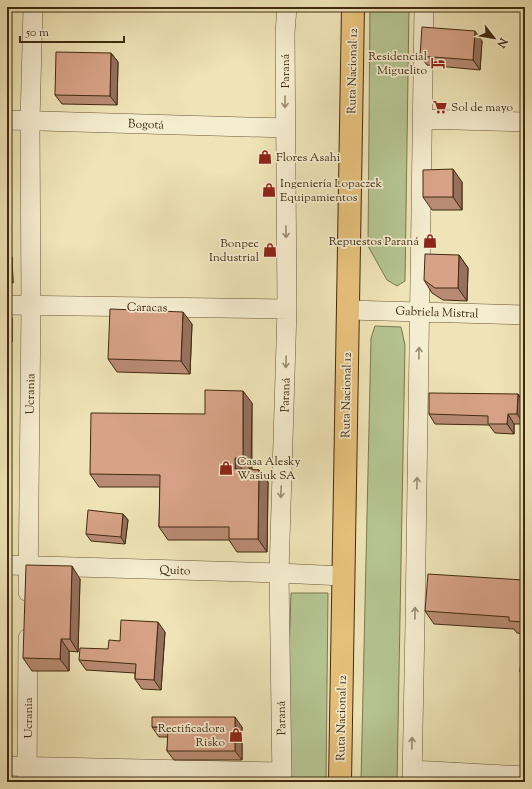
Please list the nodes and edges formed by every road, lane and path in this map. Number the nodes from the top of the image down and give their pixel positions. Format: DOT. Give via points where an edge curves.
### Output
graph roads {
  1 [pos="33,7"];
  2 [pos="287,7"];
  3 [pos="353,7"];
  4 [pos="424,7"];
  5 [pos="422,119"];
  6 [pos="7,120"];
  7 [pos="30,121"];
  8 [pos="525,122"];
  9 [pos="285,128"];
  10 [pos="7,305"];
  11 [pos="31,306"];
  12 [pos="287,309"];
  13 [pos="348,310"];
  14 [pos="419,312"];
  15 [pos="525,315"];
  16 [pos="7,565"];
  17 [pos="28,566"];
  18 [pos="279,573"];
  19 [pos="343,576"];
  20 [pos="7,766"];
  21 [pos="27,774"];
  22 [pos="412,776"];
  23 [pos="525,776"];
  24 [pos="282,777"];
  25 [pos="340,782"];
  1 -- 7 [label="street, Ucrania"];
  2 -- 9 [label="street, Paraná, one-way"];
  3 -- 13 [label="highway, Ruta Nacional 12"];
  4 -- 5 [label="street"];
  5 -- 8 [label="street"];
  5 -- 14 [label="street"];
  6 -- 7 [label="street, Bogotá"];
  7 -- 9 [label="street, Bogotá"];
  7 -- 11 [label="street, Ucrania"];
  9 -- 12 [label="street, Paraná, one-way"];
  10 -- 11 [label="street, Caracas"];
  11 -- 12 [label="street, Caracas"];
  11 -- 17 [label="street, Ucrania"];
  12 -- 18 [label="street, Paraná, one-way"];
  13 -- 14 [label="street, Gabriela Mistral"];
  13 -- 19 [label="highway, Ruta Nacional 12"];
  14 -- 15 [label="street, Gabriela Mistral"];
  22 -- 14 [label="street, one-way" via="424,580"];
  16 -- 17 [label="street, Quito"];
  17 -- 18 [label="street, Quito"];
  17 -- 21 [label="street, Ucrania"];
  18 -- 19 [label="street, Quito"];
  18 -- 24 [label="street, Paraná"];
  19 -- 25 [label="highway, Ruta Nacional 12"];
  20 -- 21 [label="street"];
  21 -- 24 [label="street"];
  22 -- 23 [label="street"];
}
